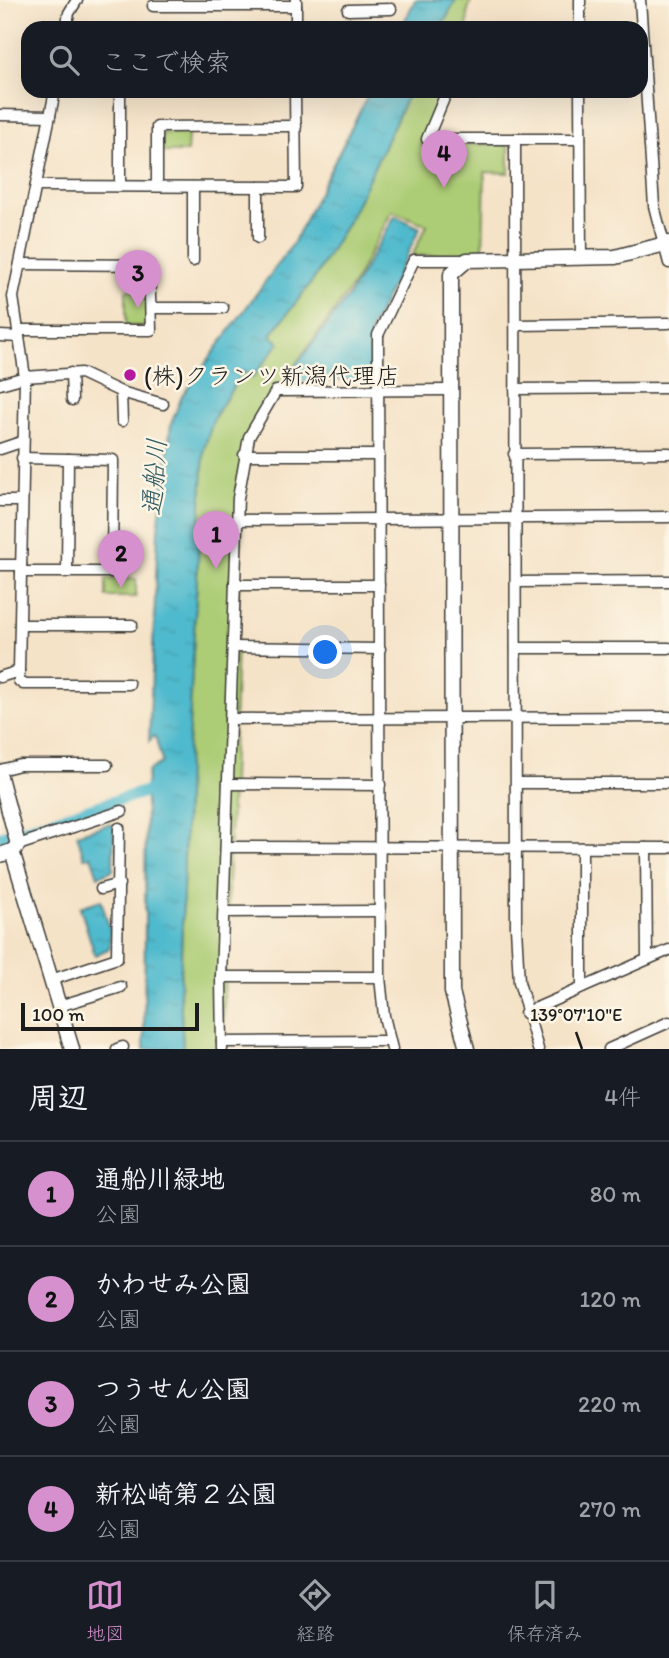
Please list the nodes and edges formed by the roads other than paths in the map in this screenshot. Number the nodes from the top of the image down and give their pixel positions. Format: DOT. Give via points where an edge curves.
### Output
graph roads {
  1 [pos="71,0"];
  2 [pos="77,0"];
  3 [pos="580,0"];
  4 [pos="639,0"];
  5 [pos="296,3"];
  6 [pos="379,5"];
  7 [pos="153,6"];
  8 [pos="391,9"];
  9 [pos="348,10"];
  10 [pos="69,13"];
  11 [pos="67,21"];
  12 [pos="296,21"];
  13 [pos="580,21"];
  14 [pos="641,21"];
  15 [pos="54,98"];
  16 [pos="120,98"];
  17 [pos="295,98"];
  18 [pos="444,98"];
  19 [pos="580,98"];
  20 [pos="646,98"];
  21 [pos="0,115"];
  22 [pos="50,116"];
  23 [pos="296,126"];
  24 [pos="514,139"];
  25 [pos="580,139"];
  26 [pos="36,186"];
  27 [pos="120,186"];
  28 [pos="157,186"];
  29 [pos="193,187"];
  30 [pos="258,187"];
  31 [pos="258,238"];
  32 [pos="667,243"];
  33 [pos="514,259"];
  34 [pos="581,259"];
  35 [pos="467,260"];
  36 [pos="193,261"];
  37 [pos="669,262"];
  38 [pos="20,264"];
  39 [pos="150,308"];
  40 [pos="223,308"];
  41 [pos="669,323"];
  42 [pos="516,325"];
  43 [pos="18,333"];
  44 [pos="0,336"];
  45 [pos="71,373"];
  46 [pos="25,377"];
  47 [pos="0,384"];
  48 [pos="515,388"];
  49 [pos="669,388"];
  50 [pos="379,390"];
  51 [pos="451,390"];
  52 [pos="121,392"];
  53 [pos="72,400"];
  54 [pos="163,404"];
  55 [pos="122,421"];
  56 [pos="21,442"];
  57 [pos="0,449"];
  58 [pos="669,453"];
  59 [pos="514,454"];
  60 [pos="244,455"];
  61 [pos="379,455"];
  62 [pos="22,458"];
  63 [pos="68,459"];
  64 [pos="0,501"];
  65 [pos="22,501"];
  66 [pos="669,517"];
  67 [pos="380,518"];
  68 [pos="514,518"];
  69 [pos="451,519"];
  70 [pos="237,520"];
  71 [pos="0,565"];
  72 [pos="21,568"];
  73 [pos="67,572"];
  74 [pos="669,581"];
  75 [pos="516,582"];
  76 [pos="235,585"];
  77 [pos="379,585"];
  78 [pos="20,625"];
  79 [pos="132,625"];
  80 [pos="234,647"];
  81 [pos="516,648"];
  82 [pos="669,648"];
  83 [pos="380,649"];
  84 [pos="19,671"];
  85 [pos="0,677"];
  86 [pos="129,684"];
  87 [pos="379,717"];
  88 [pos="451,717"];
  89 [pos="517,717"];
  90 [pos="669,717"];
  91 [pos="230,719"];
  92 [pos="107,765"];
  93 [pos="0,771"];
  94 [pos="0,777"];
  95 [pos="517,783"];
  96 [pos="669,783"];
  97 [pos="228,784"];
  98 [pos="380,785"];
  99 [pos="122,811"];
  100 [pos="118,828"];
  101 [pos="226,847"];
  102 [pos="452,847"];
  103 [pos="517,847"];
  104 [pos="12,848"];
  105 [pos="380,848"];
  106 [pos="582,848"];
  107 [pos="646,848"];
  108 [pos="669,848"];
  109 [pos="119,884"];
  110 [pos="101,889"];
  111 [pos="380,911"];
  112 [pos="223,912"];
  113 [pos="669,950"];
  114 [pos="647,959"];
  115 [pos="221,977"];
  116 [pos="380,977"];
  117 [pos="51,980"];
  118 [pos="121,987"];
  119 [pos="582,988"];
  120 [pos="59,1006"];
  121 [pos="525,1013"];
  122 [pos="669,1022"];
  123 [pos="222,1045"];
  124 [pos="391,1045"];
  125 [pos="72,1049"];
  126 [pos="467,1049"];
  127 [pos="538,1049"];
  128 [pos="609,1049"];
  1 -- 10 [label="street"];
  2 -- 10 [label="street"];
  3 -- 13 [label="street"];
  4 -- 14 [label="street"];
  5 -- 7 [label="street"];
  5 -- 12 [label="street"];
  6 -- 8 [label="street"];
  6 -- 9 [label="street"];
  10 -- 11 [label="street"];
  15 -- 22 [label="street"];
  16 -- 27 [label="street"];
  17 -- 23 [label="street"];
  18 -- 24 [label="street" via="428,139"];
  19 -- 25 [label="street"];
  20 -- 32 [label="street" via="654,206"];
  21 -- 22 [label="street"];
  22 -- 26 [label="street"];
  23 -- 28 [label="street" via="157,127"];
  23 -- 30 [label="street" via="296,187"];
  24 -- 25 [label="street"];
  24 -- 33 [label="street"];
  25 -- 34 [label="street"];
  26 -- 27 [label="street"];
  26 -- 38 [label="street"];
  27 -- 28 [label="street"];
  28 -- 29 [label="street"];
  29 -- 30 [label="street"];
  29 -- 36 [label="street"];
  30 -- 31 [label="street"];
  32 -- 34 [label="street" via="615,257"];
  32 -- 37 [label="street"];
  33 -- 34 [label="street"];
  33 -- 35 [label="street"];
  33 -- 42 [label="street"];
  35 -- 50 [label="street" via="414,260 378,335"];
  35 -- 51 [label="street" via="452,274"];
  38 -- 39 [label="street" via="149,265"];
  38 -- 43 [label="street" via="13,297"];
  39 -- 40 [label="street"];
  39 -- 43 [label="street" via="151,330"];
  41 -- 42 [label="street"];
  42 -- 48 [label="street"];
  43 -- 44 [label="street"];
  43 -- 46 [label="street"];
  45 -- 46 [label="street"];
  45 -- 52 [label="street" via="81,373"];
  45 -- 53 [label="street"];
  46 -- 47 [label="street"];
  46 -- 56 [label="street"];
  48 -- 49 [label="street"];
  48 -- 59 [label="street"];
  50 -- 51 [label="street"];
  50 -- 60 [label="street" via="276,391 257,420"];
  50 -- 61 [label="street"];
  51 -- 69 [label="street"];
  52 -- 54 [label="street"];
  52 -- 55 [label="street"];
  56 -- 57 [label="street"];
  56 -- 62 [label="street"];
  58 -- 59 [label="street"];
  59 -- 68 [label="street"];
  60 -- 61 [label="street"];
  60 -- 70 [label="street"];
  61 -- 67 [label="street"];
  62 -- 63 [label="street"];
  62 -- 65 [label="street"];
  63 -- 73 [label="street"];
  63 -- 73 [label="street" via="113,460 112,572"];
  64 -- 65 [label="street"];
  65 -- 72 [label="street"];
  66 -- 68 [label="street"];
  67 -- 69 [label="street"];
  67 -- 70 [label="street"];
  67 -- 77 [label="street"];
  68 -- 69 [label="street"];
  68 -- 75 [label="street"];
  69 -- 88 [label="street"];
  70 -- 76 [label="street"];
  71 -- 72 [label="street"];
  72 -- 73 [label="street"];
  72 -- 78 [label="street"];
  74 -- 75 [label="street"];
  75 -- 81 [label="street"];
  76 -- 77 [label="street"];
  76 -- 80 [label="street"];
  77 -- 83 [label="street"];
  78 -- 79 [label="street"];
  78 -- 84 [label="street"];
  80 -- 83 [label="street"];
  80 -- 91 [label="street"];
  81 -- 82 [label="street"];
  81 -- 89 [label="street"];
  83 -- 87 [label="street"];
  84 -- 85 [label="street"];
  84 -- 86 [label="street" via="23,684"];
  87 -- 88 [label="street"];
  87 -- 91 [label="street"];
  87 -- 98 [label="street"];
  88 -- 89 [label="street"];
  88 -- 102 [label="street"];
  89 -- 90 [label="street"];
  89 -- 95 [label="street"];
  91 -- 97 [label="street"];
  92 -- 93 [label="street" via="20,765"];
  94 -- 104 [label="street" via="12,824"];
  95 -- 96 [label="street"];
  95 -- 103 [label="street"];
  97 -- 98 [label="street"];
  97 -- 101 [label="street"];
  98 -- 105 [label="street"];
  99 -- 104 [label="street"];
  100 -- 109 [label="street"];
  101 -- 105 [label="street"];
  101 -- 112 [label="street"];
  102 -- 103 [label="street"];
  102 -- 105 [label="street"];
  102 -- 126 [label="street" via="452,992"];
  103 -- 106 [label="street"];
  103 -- 121 [label="street" via="516,941"];
  104 -- 117 [label="street"];
  105 -- 111 [label="street"];
  106 -- 107 [label="street"];
  106 -- 119 [label="street"];
  107 -- 108 [label="street"];
  107 -- 114 [label="street"];
  109 -- 110 [label="street"];
  109 -- 117 [label="street" via="117,958"];
  111 -- 112 [label="street"];
  111 -- 116 [label="street"];
  112 -- 115 [label="street"];
  113 -- 114 [label="street"];
  114 -- 119 [label="street"];
  115 -- 116 [label="street"];
  115 -- 123 [label="street"];
  116 -- 124 [label="street"];
  117 -- 120 [label="street"];
  118 -- 120 [label="street"];
  119 -- 121 [label="street"];
  120 -- 125 [label="street"];
  121 -- 127 [label="street"];
  122 -- 128 [label="street"];
  123 -- 124 [label="street"];
}
